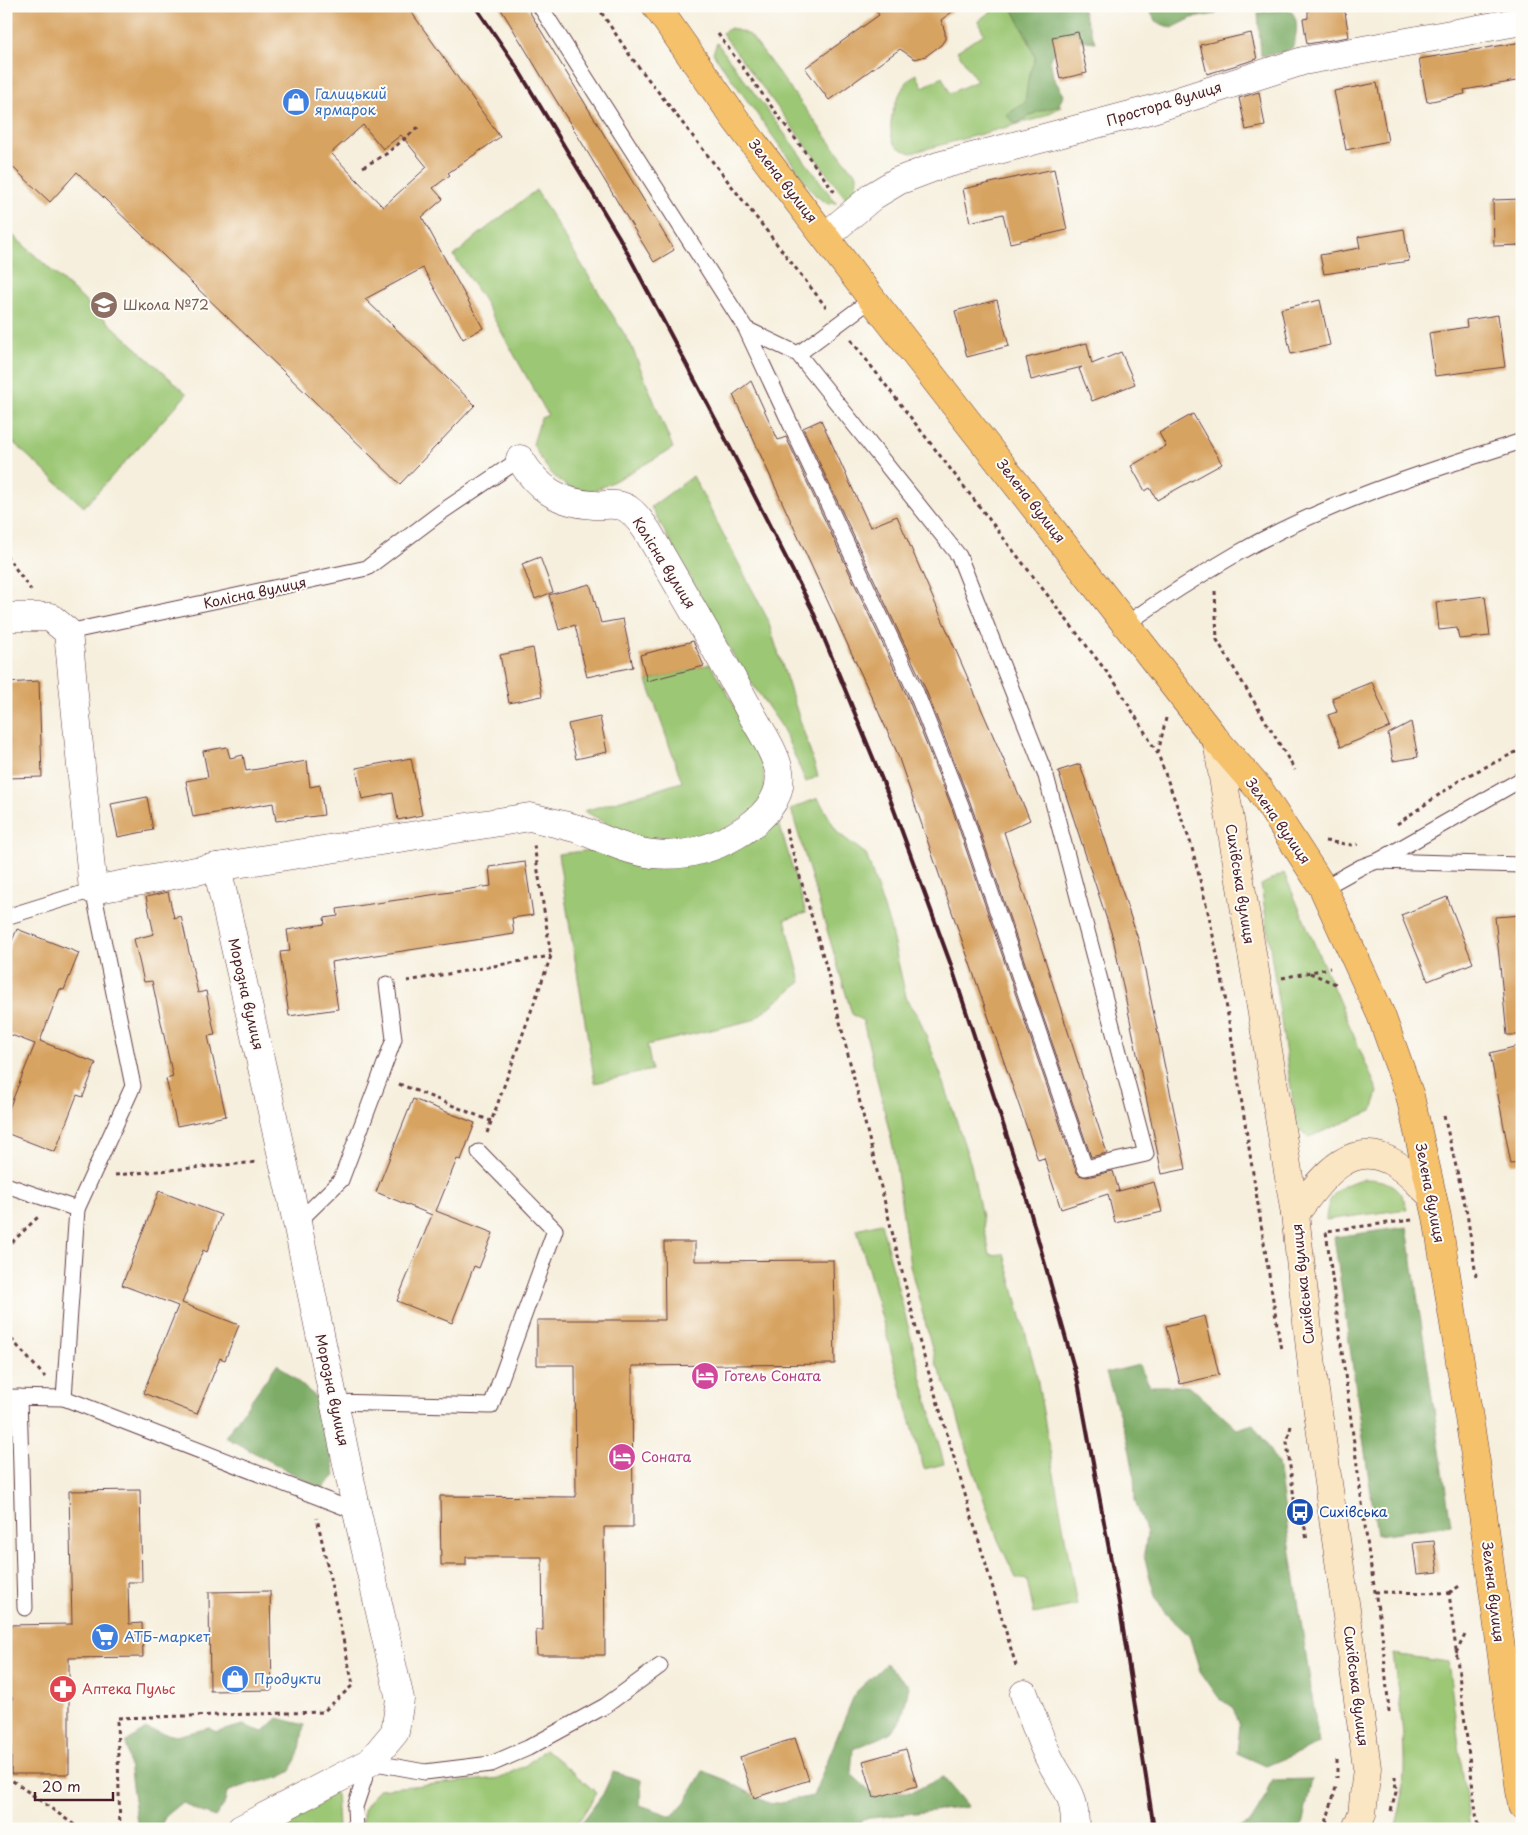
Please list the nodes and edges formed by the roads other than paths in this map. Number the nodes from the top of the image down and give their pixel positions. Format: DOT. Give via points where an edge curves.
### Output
graph roads {
  1 [pos="540,6"];
  2 [pos="656,6"];
  3 [pos="1522,21"];
  4 [pos="826,236"];
  5 [pos="872,299"];
  6 [pos="746,329"];
  7 [pos="798,354"];
  8 [pos="1522,441"];
  9 [pos="520,459"];
  10 [pos="6,617"];
  11 [pos="59,624"];
  12 [pos="1126,624"];
  13 [pos="1217,741"];
  14 [pos="1522,779"];
  15 [pos="1377,861"];
  16 [pos="1522,865"];
  17 [pos="217,867"];
  18 [pos="1323,888"];
  19 [pos="93,890"];
  20 [pos="6,917"];
  21 [pos="387,984"];
  22 [pos="479,1152"];
  23 [pos="6,1185"];
  24 [pos="1432,1196"];
  25 [pos="77,1209"];
  26 [pos="1295,1214"];
  27 [pos="297,1223"];
  28 [pos="13,1397"];
  29 [pos="64,1398"];
  30 [pos="334,1402"];
  31 [pos="358,1512"];
  32 [pos="25,1608"];
  33 [pos="660,1666"];
  34 [pos="1024,1694"];
  35 [pos="370,1762"];
  36 [pos="1522,1806"];
  37 [pos="241,1829"];
  38 [pos="356,1829"];
  39 [pos="1075,1829"];
  40 [pos="1356,1829"];
  1 -- 6 [label="lane"];
  2 -- 4 [label="main road, Зелена вулиця" via="736,120"];
  3 -- 4 [label="street, Простора вулиця" via="1303,61 1144,112 938,166 898,181 873,196"];
  4 -- 5 [label="main road, Зелена вулиця"];
  5 -- 7 [label="lane"];
  5 -- 12 [label="main road, Зелена вулиця"];
  6 -- 7 [label="lane"];
  6 -- 7 [label="lane" via="916,692 962,805 1086,1168 1146,1154 1046,776 959,556"];
  8 -- 12 [label="lane" via="1440,467 1318,514 1238,552"];
  9 -- 11 [label="lane, Колісна вулиця" via="367,568"];
  9 -- 17 [label="street, Колісна вулиця" via="540,487 554,496 573,502 620,506 636,515 689,602 771,751 779,771 773,802 764,815 722,843 684,855 628,849 577,829 530,817"];
  10 -- 11 [label="street"];
  11 -- 19 [label="street"];
  12 -- 13 [label="main road, Зелена вулиця"];
  13 -- 18 [label="main road, Зелена вулиця" via="1258,789"];
  13 -- 26 [label="main road, Сихівська вулиця"];
  14 -- 15 [label="lane"];
  15 -- 16 [label="lane"];
  15 -- 18 [label="lane"];
  17 -- 19 [label="street"];
  17 -- 27 [label="street, Морозна вулиця"];
  18 -- 24 [label="main road, Зелена вулиця" via="1381,1015 1410,1096"];
  19 -- 20 [label="lane"];
  19 -- 25 [label="lane" via="134,1086"];
  21 -- 27 [label="lane" via="394,1039 380,1077 341,1180"];
  22 -- 30 [label="lane" via="555,1230 491,1406"];
  23 -- 25 [label="lane"];
  24 -- 26 [label="main road" via="1398,1165 1372,1156 1359,1156 1326,1173"];
  24 -- 36 [label="main road, Зелена вулиця" via="1476,1462"];
  25 -- 29 [label="lane"];
  26 -- 40 [label="main road, Сихівська вулиця" via="1314,1384 1367,1768 1362,1814"];
  27 -- 30 [label="street, Морозна вулиця"];
  28 -- 29 [label="lane"];
  28 -- 32 [label="lane"];
  29 -- 31 [label="lane"];
  30 -- 31 [label="street, Морозна вулиця"];
  31 -- 35 [label="street, Морозна вулиця" via="400,1699 395,1732"];
  33 -- 35 [label="lane" via="605,1706 528,1748 491,1764 425,1772"];
  34 -- 39 [label="street" via="1050,1759 1072,1795"];
  35 -- 37 [label="street, Морозна вулиця"];
  35 -- 38 [label="lane" via="355,1807"];
}
